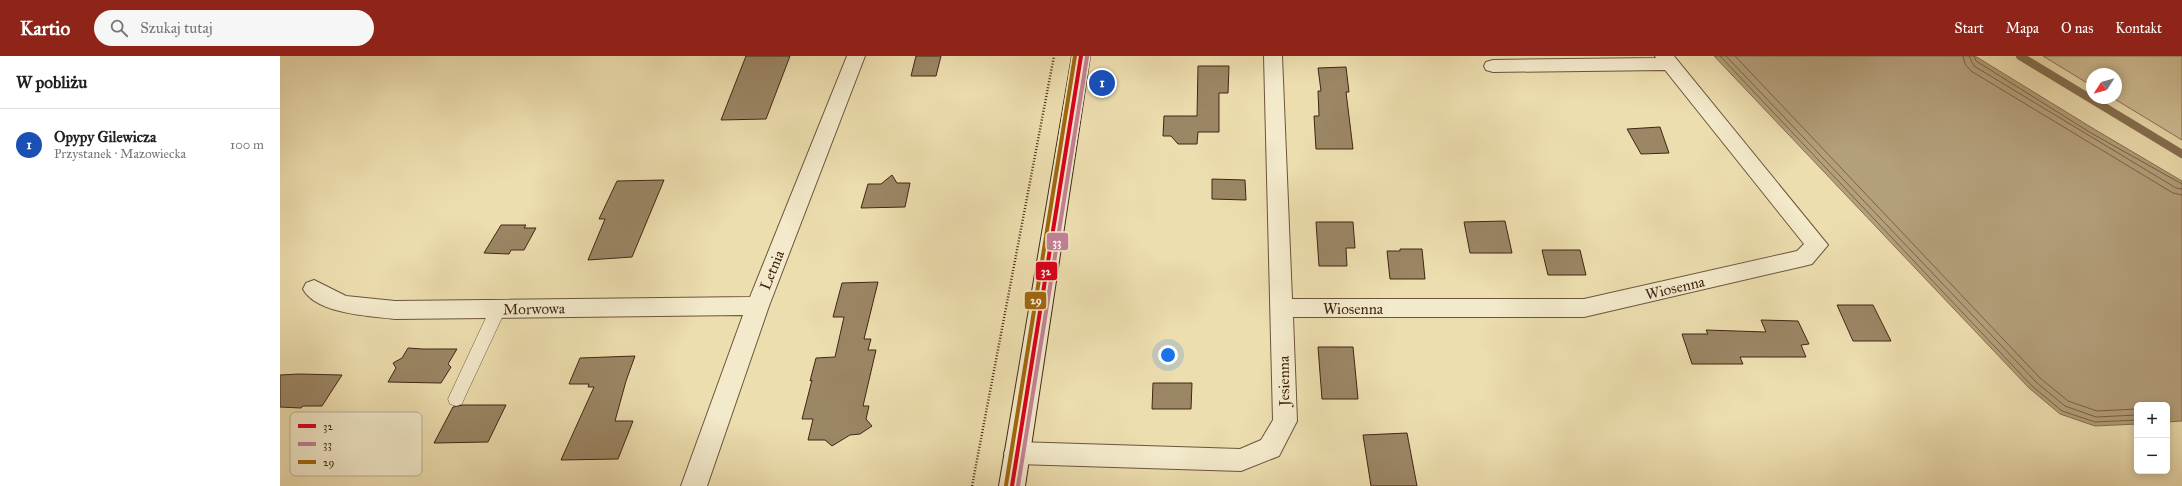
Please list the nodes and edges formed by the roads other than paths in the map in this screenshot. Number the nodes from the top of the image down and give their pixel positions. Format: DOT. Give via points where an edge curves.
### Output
graph roads {
  1 [pos="856,56"];
  2 [pos="1081,56"];
  3 [pos="1272,56"];
  4 [pos="1668,60"];
  5 [pos="1493,66"];
  6 [pos="314,289"];
  7 [pos="758,306"];
  8 [pos="1283,308"];
  9 [pos="498,309"];
  10 [pos="456,399"];
  11 [pos="1017,453"];
  12 [pos="694,486"];
  13 [pos="1012,486"];
  1 -- 7 [label="street, Letnia"];
  2 -- 11 [label="street"];
  3 -- 8 [label="street, Jesienna"];
  4 -- 5 [label="street"];
  4 -- 8 [label="street, Wiosenna" via="1817,245 1804,258 1584,308"];
  6 -- 9 [label="street, Morwowa" via="342,304 395,310"];
  7 -- 9 [label="street, Morwowa"];
  7 -- 12 [label="street, Letnia"];
  8 -- 11 [label="street, Jesienna" via="1285,421 1270,448 1241,460"];
  9 -- 10 [label="lane"];
  11 -- 13 [label="street"];
}
